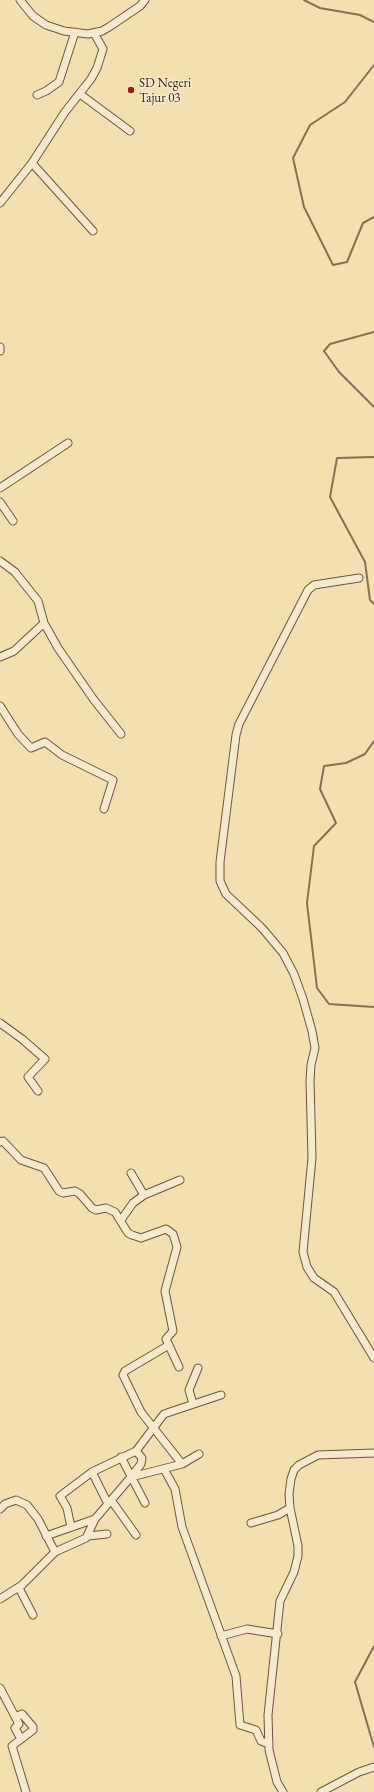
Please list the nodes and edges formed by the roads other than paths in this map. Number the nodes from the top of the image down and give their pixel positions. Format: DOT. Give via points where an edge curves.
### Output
graph roads {
  1 [pos="20,0"];
  2 [pos="145,0"];
  3 [pos="75,32"];
  4 [pos="94,33"];
  5 [pos="80,94"];
  6 [pos="37,95"];
  7 [pos="130,131"];
  8 [pos="32,163"];
  9 [pos="0,203"];
  10 [pos="93,231"];
  11 [pos="0,347"];
  12 [pos="0,351"];
  13 [pos="68,443"];
  14 [pos="0,488"];
  15 [pos="0,502"];
  16 [pos="13,521"];
  17 [pos="0,561"];
  18 [pos="358,578"];
  19 [pos="44,623"];
  20 [pos="0,657"];
  21 [pos="0,706"];
  22 [pos="121,734"];
  23 [pos="104,809"];
  24 [pos="0,1023"];
  25 [pos="38,1091"];
  26 [pos="0,1142"];
  27 [pos="131,1173"];
  28 [pos="180,1180"];
  29 [pos="144,1195"];
  30 [pos="121,1220"];
  31 [pos="169,1345"];
  32 [pos="374,1358"];
  33 [pos="179,1367"];
  34 [pos="198,1368"];
  35 [pos="221,1395"];
  36 [pos="193,1404"];
  37 [pos="154,1429"];
  38 [pos="136,1451"];
  39 [pos="374,1453"];
  40 [pos="199,1454"];
  41 [pos="121,1457"];
  42 [pos="182,1464"];
  43 [pos="164,1469"];
  44 [pos="92,1472"];
  45 [pos="131,1477"];
  46 [pos="109,1502"];
  47 [pos="145,1503"];
  48 [pos="290,1508"];
  49 [pos="0,1509"];
  50 [pos="95,1519"];
  51 [pos="252,1523"];
  52 [pos="71,1527"];
  53 [pos="107,1534"];
  54 [pos="46,1536"];
  55 [pos="88,1536"];
  56 [pos="136,1536"];
  57 [pos="55,1552"];
  58 [pos="19,1588"];
  59 [pos="0,1599"];
  60 [pos="33,1616"];
  61 [pos="278,1634"];
  62 [pos="222,1636"];
  63 [pos="0,1688"];
  64 [pos="15,1716"];
  65 [pos="21,1739"];
  66 [pos="269,1744"];
  67 [pos="374,1767"];
  68 [pos="26,1792"];
  69 [pos="283,1792"];
  70 [pos="321,1792"];
  1 -- 3 [label="street" via="39,21 54,28"];
  2 -- 4 [label="street" via="119,21"];
  3 -- 4 [label="street"];
  3 -- 6 [label="street" via="59,82"];
  4 -- 5 [label="street" via="103,53 92,79"];
  5 -- 7 [label="street"];
  5 -- 8 [label="street" via="65,112"];
  8 -- 9 [label="street"];
  8 -- 10 [label="street"];
  11 -- 12 [label="street"];
  13 -- 14 [label="street"];
  15 -- 16 [label="street"];
  17 -- 19 [label="street" via="14,572 38,601"];
  18 -- 32 [label="street" via="314,585 308,590 239,724 220,862 220,881 226,894 262,928 283,953 303,1000 315,1048 310,1081 312,1158 303,1252 307,1267 314,1278 334,1292"];
  19 -- 20 [label="street" via="14,651"];
  19 -- 22 [label="street" via="89,693"];
  21 -- 23 [label="street" via="18,734 31,748 46,742 62,754 113,779"];
  24 -- 25 [label="street" via="22,1038 45,1059 28,1077"];
  26 -- 30 [label="street" via="3,1141 21,1160 44,1168 59,1191 78,1192 92,1208 110,1208"];
  27 -- 29 [label="street"];
  28 -- 29 [label="street"];
  29 -- 30 [label="street" via="133,1203"];
  30 -- 31 [label="street" via="128,1233 136,1237 141,1238 166,1229 173,1234 177,1247 165,1291 173,1330 166,1338"];
  31 -- 33 [label="street"];
  31 -- 37 [label="street" via="123,1374 141,1412"];
  34 -- 36 [label="street" via="189,1390"];
  35 -- 36 [label="street"];
  36 -- 37 [label="street" via="164,1414"];
  37 -- 38 [label="street"];
  37 -- 42 [label="street"];
  38 -- 41 [label="street"];
  38 -- 45 [label="street" via="142,1458 141,1464"];
  39 -- 48 [label="street" via="318,1455 299,1465 294,1470 289,1486"];
  40 -- 42 [label="street"];
  41 -- 44 [label="street"];
  41 -- 45 [label="street"];
  42 -- 43 [label="street"];
  43 -- 45 [label="street"];
  43 -- 62 [label="street" via="175,1489 182,1527"];
  44 -- 46 [label="street"];
  44 -- 52 [label="street" via="60,1496 67,1508"];
  45 -- 46 [label="street"];
  45 -- 47 [label="street"];
  46 -- 50 [label="street"];
  46 -- 56 [label="street"];
  48 -- 51 [label="street" via="278,1515"];
  48 -- 61 [label="street" via="298,1556 294,1572 280,1601"];
  49 -- 54 [label="street" via="16,1500 27,1505 38,1519"];
  50 -- 52 [label="street"];
  50 -- 55 [label="street"];
  52 -- 54 [label="street"];
  53 -- 55 [label="street"];
  54 -- 57 [label="street"];
  55 -- 57 [label="street"];
  57 -- 58 [label="street"];
  58 -- 59 [label="street"];
  58 -- 60 [label="street"];
  61 -- 62 [label="street" via="247,1629"];
  61 -- 66 [label="street" via="268,1715"];
  62 -- 66 [label="street" via="238,1684 240,1725 256,1730 262,1741"];
  63 -- 64 [label="street"];
  64 -- 65 [label="street" via="19,1724 15,1728"];
  64 -- 65 [label="street" via="22,1714 33,1727 33,1730"];
  65 -- 68 [label="street" via="14,1743 12,1749"];
  66 -- 69 [label="street" via="277,1782"];
  67 -- 70 [label="street"];
}
